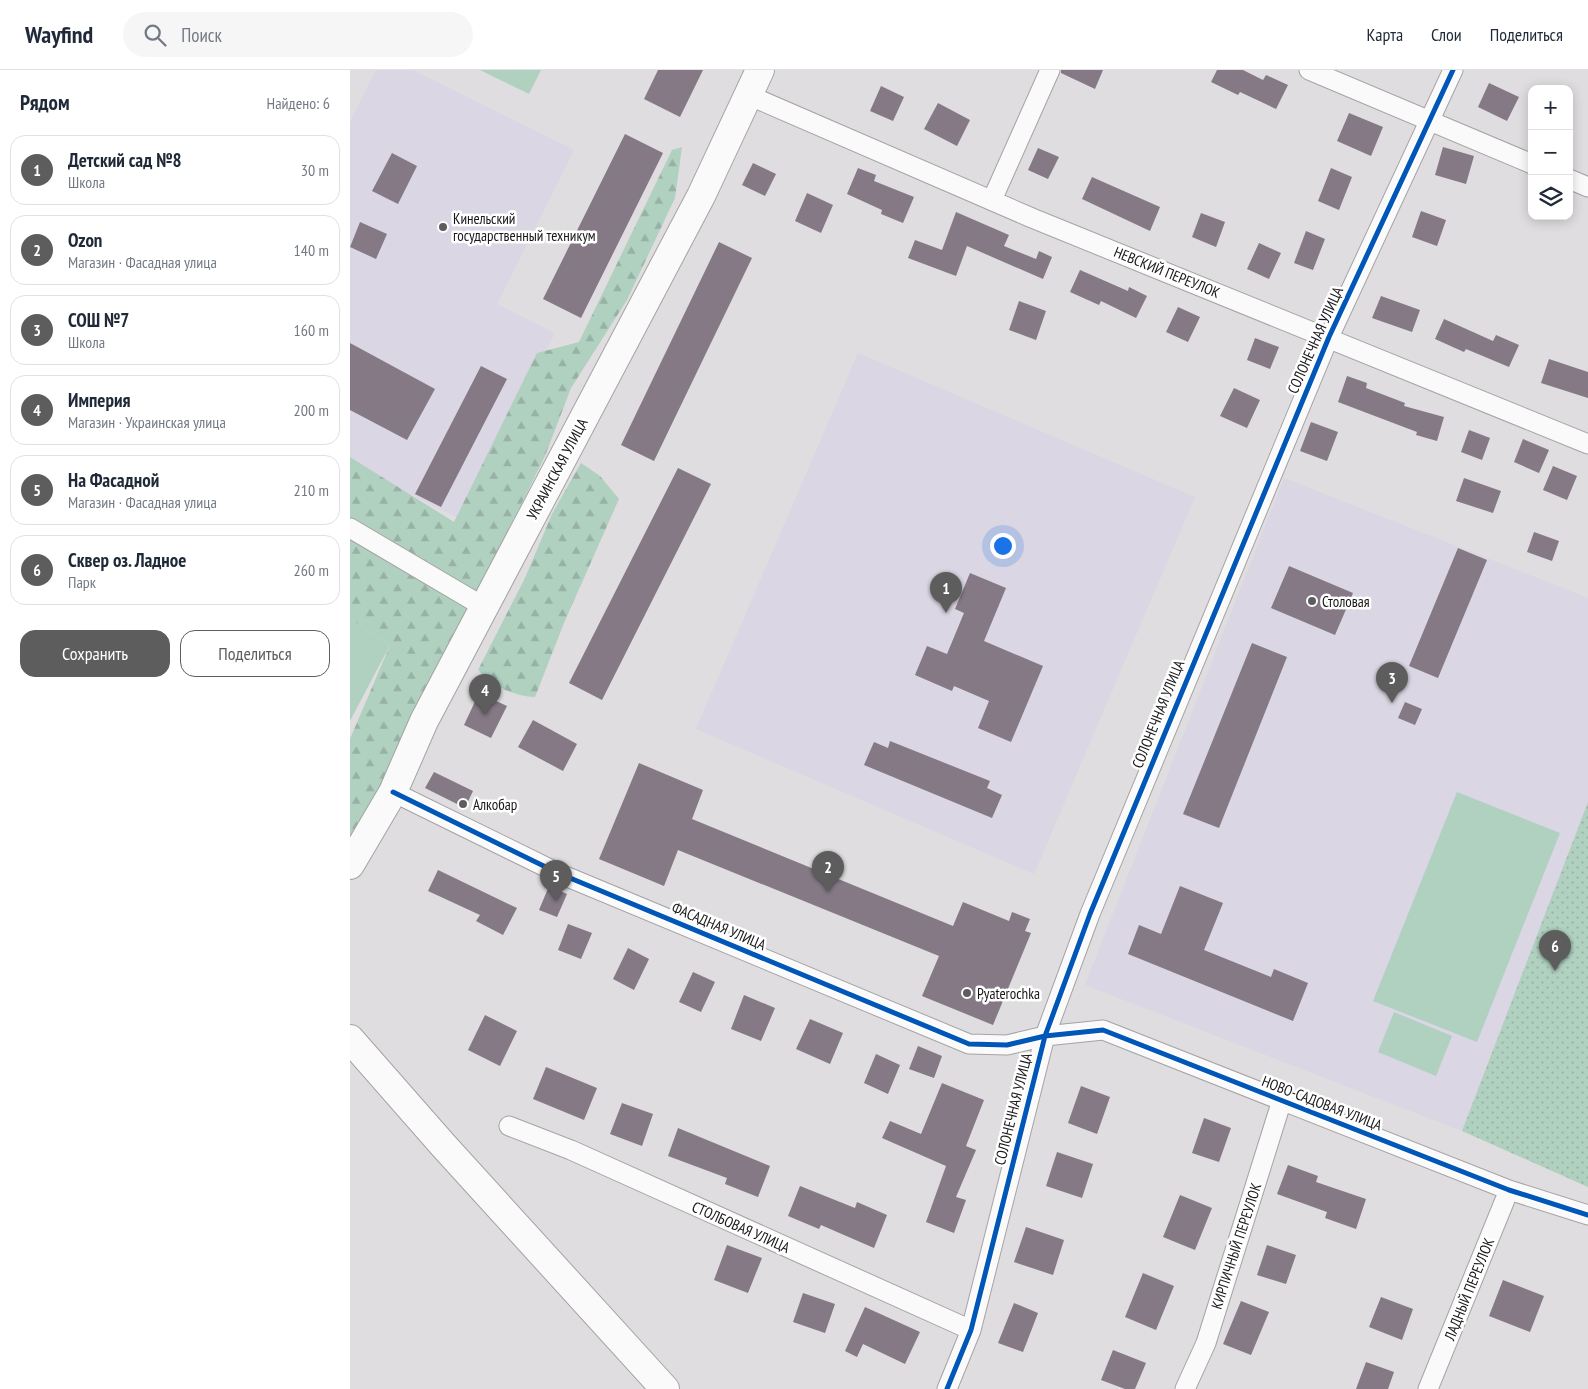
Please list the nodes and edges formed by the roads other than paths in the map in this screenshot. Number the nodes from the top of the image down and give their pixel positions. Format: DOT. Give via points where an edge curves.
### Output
graph roads {
  1 [pos="760,70"];
  2 [pos="1050,70"];
  3 [pos="1309,70"];
  4 [pos="1453,70"];
  5 [pos="748,95"];
  6 [pos="1430,123"];
  7 [pos="1528,162"];
  8 [pos="1573,181"];
  9 [pos="1588,187"];
  10 [pos="992,200"];
  11 [pos="1329,337"];
  12 [pos="1588,444"];
  13 [pos="350,528"];
  14 [pos="484,607"];
  15 [pos="393,792"];
  16 [pos="350,865"];
  17 [pos="1045,1036"];
  18 [pos="350,1039"];
  19 [pos="1282,1100"];
  20 [pos="509,1126"];
  21 [pos="1509,1190"];
  22 [pos="1588,1215"];
  23 [pos="971,1330"];
  24 [pos="666,1389"];
  25 [pos="947,1389"];
  26 [pos="1185,1389"];
  27 [pos="1428,1389"];
  1 -- 5 [label="main road, УКРАИНСКАЯ УЛИЦА"];
  2 -- 10 [label="street"];
  3 -- 6 [label="street"];
  4 -- 6 [label="street, СОЛОНЕЧНАЯ УЛИЦА"];
  5 -- 10 [label="street, НЕВСКИЙ ПЕРЕУЛОК"];
  5 -- 14 [label="main road, УКРАИНСКАЯ УЛИЦА" via="701,196"];
  6 -- 7 [label="street"];
  6 -- 11 [label="street, СОЛОНЕЧНАЯ УЛИЦА"];
  8 -- 9 [label="street"];
  10 -- 11 [label="street, НЕВСКИЙ ПЕРЕУЛОК"];
  11 -- 12 [label="street, НЕВСКИЙ ПЕРЕУЛОК"];
  11 -- 17 [label="street, СОЛОНЕЧНАЯ УЛИЦА" via="1090,914"];
  13 -- 14 [label="street"];
  14 -- 15 [label="main road, УКРАИНСКАЯ УЛИЦА" via="424,721"];
  15 -- 16 [label="main road, УКРАИНСКАЯ УЛИЦА"];
  15 -- 17 [label="street, ФАСАДНАЯ УЛИЦА" via="558,873 969,1044 1008,1045"];
  17 -- 19 [label="street, НОВО-САДОВАЯ УЛИЦА" via="1103,1030"];
  17 -- 23 [label="street, СОЛОНЕЧНАЯ УЛИЦА"];
  18 -- 24 [label="main road" via="442,1145"];
  19 -- 21 [label="street, НОВО-САДОВАЯ УЛИЦА"];
  19 -- 26 [label="street, КИРПИЧНЫЙ ПЕРЕУЛОК" via="1206,1342"];
  20 -- 23 [label="street, СТОЛБОВАЯ УЛИЦА" via="571,1150"];
  21 -- 22 [label="street, НОВО-САДОВАЯ УЛИЦА"];
  21 -- 27 [label="street, ЛАДНЫЙ ПЕРЕУЛОК"];
  23 -- 25 [label="street, СОЛОНЕЧНАЯ УЛИЦА"];
}
